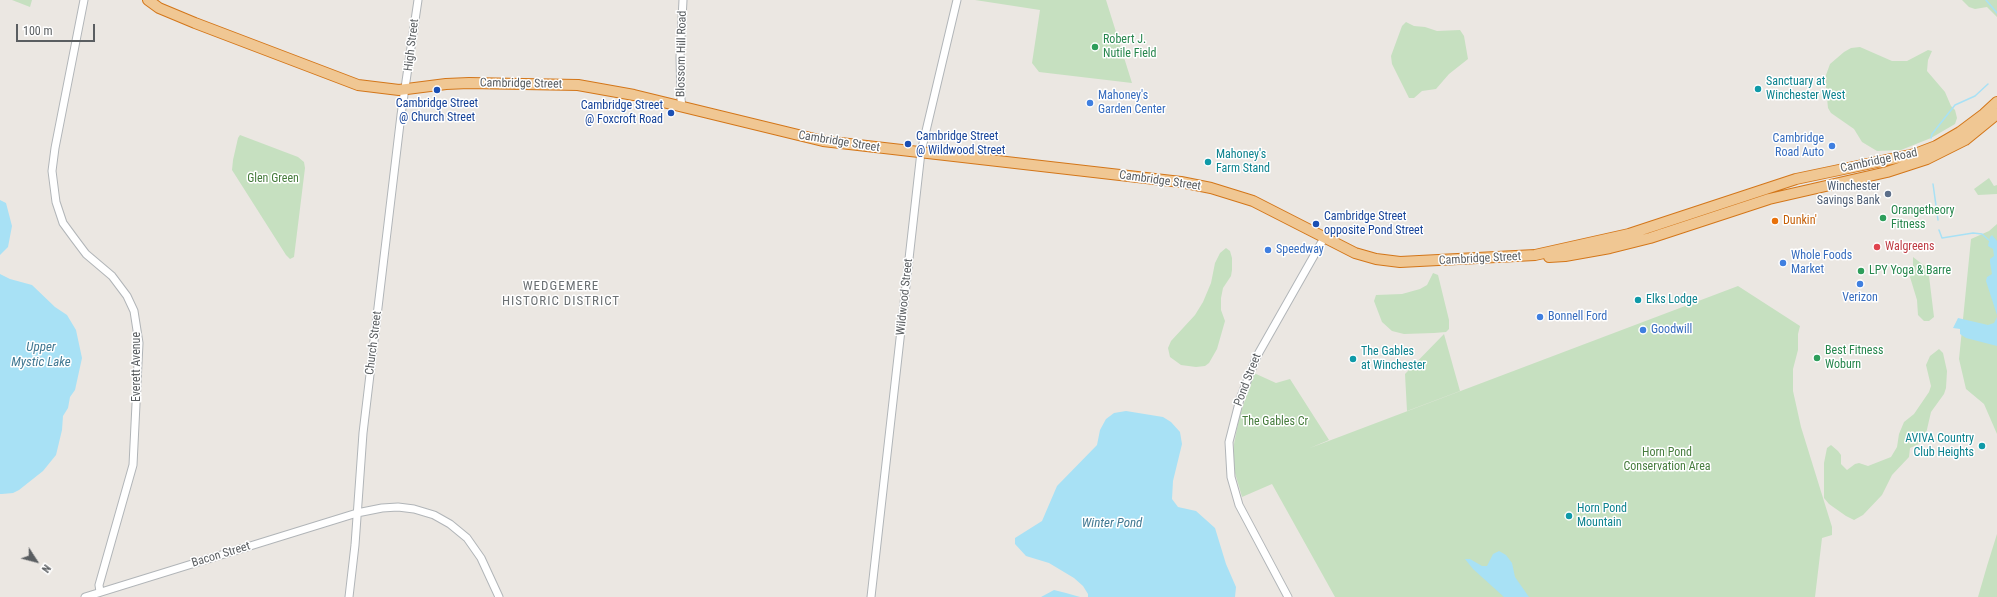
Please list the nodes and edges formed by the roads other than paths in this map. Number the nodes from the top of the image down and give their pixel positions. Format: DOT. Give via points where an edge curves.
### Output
graph roads {
  1 [pos="84,0"];
  2 [pos="148,0"];
  3 [pos="418,0"];
  4 [pos="683,0"];
  5 [pos="957,0"];
  6 [pos="406,89"];
  7 [pos="1997,102"];
  8 [pos="682,107"];
  9 [pos="1997,114"];
  10 [pos="921,152"];
  11 [pos="1849,168"];
  12 [pos="1852,179"];
  13 [pos="1771,187"];
  14 [pos="1769,200"];
  15 [pos="1688,215"];
  16 [pos="1691,225"];
  17 [pos="1324,238"];
  18 [pos="1535,255"];
  19 [pos="357,513"];
  20 [pos="100,592"];
  21 [pos="85,597"];
  22 [pos="349,597"];
  23 [pos="499,597"];
  24 [pos="871,597"];
  25 [pos="1288,597"];
  1 -- 20 [label="street, Everett Avenue" via="55,148 52,171 55,194 63,223 86,254 112,276 127,296 134,311 139,343 133,465 101,578"];
  2 -- 6 [label="highway, Cambridge Street" via="159,8 348,83 378,89"];
  3 -- 6 [label="street, High Street"];
  4 -- 8 [label="street, Blossom Hill Road" via="680,57"];
  5 -- 10 [label="street, Wildwood Street"];
  6 -- 8 [label="highway, Cambridge Street" via="446,84 566,84 608,89"];
  6 -- 19 [label="street, Church Street" via="363,432"];
  7 -- 11 [label="highway, Cambridge Road" via="1966,128 1936,146 1900,158"];
  8 -- 10 [label="highway, Cambridge Street" via="813,140"];
  9 -- 12 [label="highway, Cambridge Road" via="1965,140 1935,156 1894,170"];
  10 -- 17 [label="highway, Cambridge Street" via="1197,185 1263,205"];
  10 -- 24 [label="street, Wildwood Street"];
  11 -- 12 [label="highway"];
  11 -- 13 [label="highway, Cambridge Road"];
  12 -- 14 [label="highway, Cambridge Road"];
  13 -- 15 [label="highway, Cambridge Street"];
  14 -- 16 [label="highway, Cambridge Street"];
  15 -- 16 [label="highway"];
  15 -- 18 [label="highway, Cambridge Street" via="1629,234"];
  16 -- 18 [label="highway, Cambridge Street" via="1610,248 1565,256"];
  17 -- 18 [label="highway, Cambridge Street" via="1363,256 1400,262"];
  17 -- 25 [label="street, Pond Street" via="1257,356 1240,399 1229,442 1231,477 1239,504"];
  19 -- 20 [label="street, Bacon Street"];
  19 -- 22 [label="street, Church Street"];
  19 -- 23 [label="street, Bacon Street" via="398,507 434,515 450,524 476,548"];
  20 -- 21 [label="street, Bacon Street"];
}
